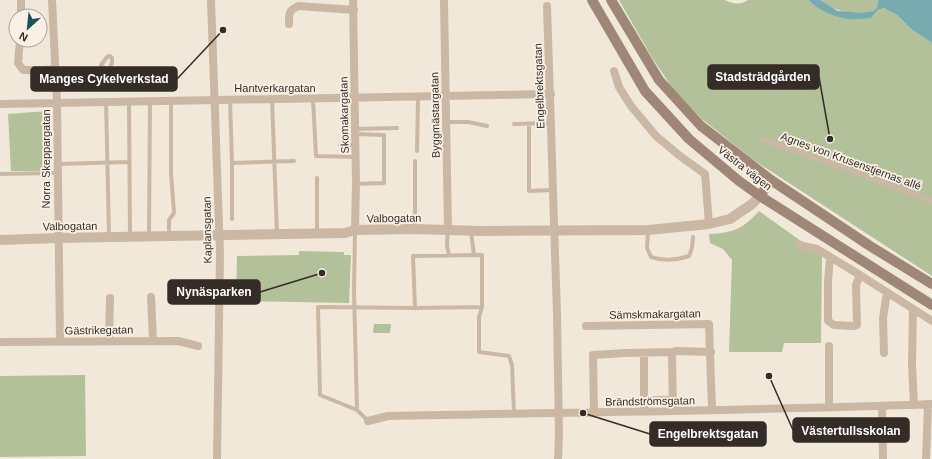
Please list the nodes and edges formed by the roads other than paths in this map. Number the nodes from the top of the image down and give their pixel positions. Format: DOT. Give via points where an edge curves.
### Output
graph roads {
  1 [pos="52,0"];
  2 [pos="211,0"];
  3 [pos="353,0"];
  4 [pos="444,0"];
  5 [pos="592,0"];
  6 [pos="612,0"];
  7 [pos="547,6"];
  8 [pos="354,10"];
  9 [pos="289,24"];
  10 [pos="19,48"];
  11 [pos="55,69"];
  12 [pos="614,71"];
  13 [pos="551,94"];
  14 [pos="446,95"];
  15 [pos="418,97"];
  16 [pos="354,98"];
  17 [pos="215,99"];
  18 [pos="230,99"];
  19 [pos="272,99"];
  20 [pos="313,99"];
  21 [pos="171,100"];
  22 [pos="106,101"];
  23 [pos="129,101"];
  24 [pos="150,101"];
  25 [pos="57,102"];
  26 [pos="0,104"];
  27 [pos="446,122"];
  28 [pos="551,123"];
  29 [pos="514,124"];
  30 [pos="529,124"];
  31 [pos="487,126"];
  32 [pos="397,128"];
  33 [pos="355,132"];
  34 [pos="763,140"];
  35 [pos="340,145"];
  36 [pos="355,145"];
  37 [pos="417,151"];
  38 [pos="356,157"];
  39 [pos="294,161"];
  40 [pos="415,161"];
  41 [pos="107,162"];
  42 [pos="129,162"];
  43 [pos="274,162"];
  44 [pos="232,163"];
  45 [pos="57,164"];
  46 [pos="57,173"];
  47 [pos="0,174"];
  48 [pos="317,178"];
  49 [pos="771,180"];
  50 [pos="356,184"];
  51 [pos="553,190"];
  52 [pos="760,196"];
  53 [pos="932,201"];
  54 [pos="232,219"];
  55 [pos="709,224"];
  56 [pos="415,229"];
  57 [pos="355,230"];
  58 [pos="448,230"];
  59 [pos="648,230"];
  60 [pos="471,231"];
  61 [pos="554,231"];
  62 [pos="317,233"];
  63 [pos="277,234"];
  64 [pos="219,235"];
  65 [pos="169,236"];
  66 [pos="109,237"];
  67 [pos="130,237"];
  68 [pos="149,237"];
  69 [pos="694,237"];
  70 [pos="58,238"];
  71 [pos="0,240"];
  72 [pos="800,245"];
  73 [pos="450,255"];
  74 [pos="474,255"];
  75 [pos="830,257"];
  76 [pos="860,275"];
  77 [pos="932,284"];
  78 [pos="887,292"];
  79 [pos="152,297"];
  80 [pos="110,298"];
  81 [pos="932,305"];
  82 [pos="354,306"];
  83 [pos="482,307"];
  84 [pos="415,308"];
  85 [pos="913,309"];
  86 [pos="932,321"];
  87 [pos="586,326"];
  88 [pos="109,340"];
  89 [pos="153,340"];
  90 [pos="60,341"];
  91 [pos="0,342"];
  92 [pos="198,346"];
  93 [pos="829,346"];
  94 [pos="672,352"];
  95 [pos="711,352"];
  96 [pos="644,353"];
  97 [pos="884,353"];
  98 [pos="644,398"];
  99 [pos="673,398"];
  100 [pos="930,404"];
  101 [pos="914,405"];
  102 [pos="882,406"];
  103 [pos="829,408"];
  104 [pos="357,410"];
  105 [pos="712,410"];
  106 [pos="673,411"];
  107 [pos="644,412"];
  108 [pos="514,413"];
  109 [pos="594,413"];
  110 [pos="559,414"];
  111 [pos="368,421"];
  112 [pos="556,457"];
  113 [pos="217,459"];
  114 [pos="883,459"];
  115 [pos="926,459"];
  1 -- 11 [label="street, Norra Skeppargatan"];
  2 -- 17 [label="street, Kaplansgatan"];
  3 -- 8 [label="street, Skomakargatan"];
  4 -- 14 [label="street, Byggmästargatan"];
  5 -- 52 [label="main road, Västra vägen" via="645,92 688,139"];
  6 -- 49 [label="main road, Västra vägen" via="659,80 701,126"];
  7 -- 13 [label="street, Engelbrektsgatan"];
  8 -- 9 [label="street" via="298,6 289,14"];
  8 -- 16 [label="street, Skomakargatan"];
  10 -- 11 [label="street" via="18,63 23,70"];
  11 -- 25 [label="street, Norra Skeppargatan"];
  12 -- 55 [label="street" via="619,87 631,106 656,136 705,174"];
  13 -- 14 [label="street, Hantverkargatan"];
  13 -- 28 [label="street, Engelbrektsgatan"];
  14 -- 15 [label="street, Hantverkargatan"];
  14 -- 27 [label="street, Byggmästargatan"];
  15 -- 16 [label="street, Hantverkargatan"];
  15 -- 37 [label="lane"];
  16 -- 20 [label="street, Hantverkargatan"];
  16 -- 33 [label="street, Skomakargatan"];
  17 -- 18 [label="street, Hantverkargatan"];
  17 -- 21 [label="street, Hantverkargatan"];
  17 -- 64 [label="street, Kaplansgatan"];
  18 -- 19 [label="street, Hantverkargatan"];
  18 -- 44 [label="lane"];
  19 -- 20 [label="street, Hantverkargatan"];
  19 -- 43 [label="lane"];
  20 -- 38 [label="lane" via="316,156"];
  21 -- 24 [label="street, Hantverkargatan"];
  21 -- 65 [label="lane" via="174,213 169,220"];
  22 -- 23 [label="street, Hantverkargatan"];
  22 -- 25 [label="street, Hantverkargatan"];
  22 -- 41 [label="lane"];
  23 -- 24 [label="street, Hantverkargatan"];
  23 -- 42 [label="lane"];
  24 -- 68 [label="lane"];
  25 -- 26 [label="street, Hantverkargatan"];
  25 -- 45 [label="street, Norra Skeppargatan"];
  27 -- 31 [label="lane" via="468,122"];
  27 -- 58 [label="street, Byggmästargatan"];
  28 -- 30 [label="lane"];
  28 -- 51 [label="street, Engelbrektsgatan"];
  29 -- 30 [label="lane"];
  30 -- 51 [label="lane" via="529,191"];
  32 -- 33 [label="lane"];
  33 -- 36 [label="street, Skomakargatan"];
  33 -- 50 [label="lane" via="384,135 384,183"];
  34 -- 53 [label="street, Agnes von Krusenstjernas allé"];
  35 -- 36 [label="lane"];
  36 -- 38 [label="street, Skomakargatan"];
  38 -- 50 [label="street, Skomakargatan"];
  39 -- 43 [label="lane"];
  40 -- 56 [label="lane"];
  41 -- 42 [label="lane"];
  41 -- 45 [label="lane"];
  41 -- 66 [label="lane"];
  42 -- 67 [label="lane"];
  43 -- 44 [label="lane"];
  43 -- 63 [label="lane"];
  44 -- 54 [label="lane"];
  45 -- 46 [label="street, Norra Skeppargatan"];
  46 -- 47 [label="lane"];
  46 -- 70 [label="street, Norra Skeppargatan"];
  48 -- 62 [label="lane"];
  49 -- 52 [label="main road, Valbogatan"];
  49 -- 77 [label="main road, Västra vägen"];
  50 -- 57 [label="street, Skomakargatan"];
  51 -- 61 [label="street, Engelbrektsgatan"];
  52 -- 55 [label="street, Valbogatan" via="730,219"];
  52 -- 81 [label="main road, Västra vägen"];
  55 -- 59 [label="street, Valbogatan"];
  56 -- 57 [label="street, Valbogatan"];
  56 -- 58 [label="street, Valbogatan"];
  57 -- 62 [label="street, Valbogatan" via="345,233"];
  57 -- 82 [label="lane"];
  58 -- 60 [label="street, Valbogatan"];
  58 -- 73 [label="lane" via="447,246"];
  59 -- 61 [label="street, Valbogatan"];
  59 -- 69 [label="lane" via="647,248 651,257 659,259 680,259 689,256"];
  60 -- 61 [label="street, Valbogatan"];
  60 -- 74 [label="lane"];
  61 -- 110 [label="street, Engelbrektsgatan"];
  62 -- 63 [label="street, Valbogatan"];
  63 -- 64 [label="street, Valbogatan"];
  64 -- 65 [label="street, Valbogatan"];
  64 -- 113 [label="street, Kaplansgatan"];
  65 -- 68 [label="street, Valbogatan"];
  66 -- 67 [label="street, Valbogatan"];
  66 -- 70 [label="street, Valbogatan"];
  67 -- 68 [label="street, Valbogatan"];
  70 -- 71 [label="street, Valbogatan"];
  70 -- 90 [label="street, Norra Skeppargatan"];
  72 -- 75 [label="street" via="817,249"];
  73 -- 74 [label="lane"];
  73 -- 84 [label="lane" via="413,256"];
  74 -- 83 [label="lane" via="482,255"];
  75 -- 76 [label="street"];
  75 -- 76 [label="street" via="828,321 834,325 857,325 856,285"];
  76 -- 78 [label="street"];
  78 -- 85 [label="street"];
  78 -- 97 [label="street" via="883,318"];
  79 -- 89 [label="street"];
  80 -- 88 [label="street"];
  82 -- 84 [label="lane"];
  82 -- 104 [label="lane"];
  82 -- 104 [label="lane" via="318,306 320,395"];
  83 -- 84 [label="lane"];
  83 -- 108 [label="lane" via="479,317 479,352 509,356 512,365"];
  85 -- 86 [label="street"];
  85 -- 101 [label="street"];
  87 -- 95 [label="street, Sämskmakargatan" via="709,324"];
  88 -- 89 [label="street, Gästrikegatan"];
  88 -- 90 [label="street, Gästrikegatan"];
  89 -- 92 [label="street, Gästrikegatan" via="178,341"];
  90 -- 91 [label="street, Gästrikegatan"];
  93 -- 103 [label="street"];
  94 -- 95 [label="street"];
  94 -- 96 [label="street"];
  94 -- 99 [label="street"];
  95 -- 105 [label="street, Sämskmakargatan"];
  96 -- 98 [label="street"];
  96 -- 109 [label="street" via="592,355"];
  98 -- 99 [label="lane"];
  98 -- 107 [label="street"];
  99 -- 106 [label="street"];
  100 -- 101 [label="street, Brändströmsgatan"];
  100 -- 115 [label="street"];
  101 -- 102 [label="street, Brändströmsgatan"];
  102 -- 103 [label="street, Brändströmsgatan"];
  102 -- 114 [label="street"];
  103 -- 105 [label="street, Brändströmsgatan"];
  104 -- 111 [label="lane"];
  105 -- 106 [label="street, Brändströmsgatan"];
  106 -- 107 [label="street, Brändströmsgatan"];
  107 -- 109 [label="street, Brändströmsgatan"];
  108 -- 110 [label="street, Brändströmsgatan"];
  108 -- 111 [label="street, Brändströmsgatan" via="388,416"];
  109 -- 110 [label="street, Brändströmsgatan"];
  110 -- 112 [label="street, Engelbrektsgatan"];
}
